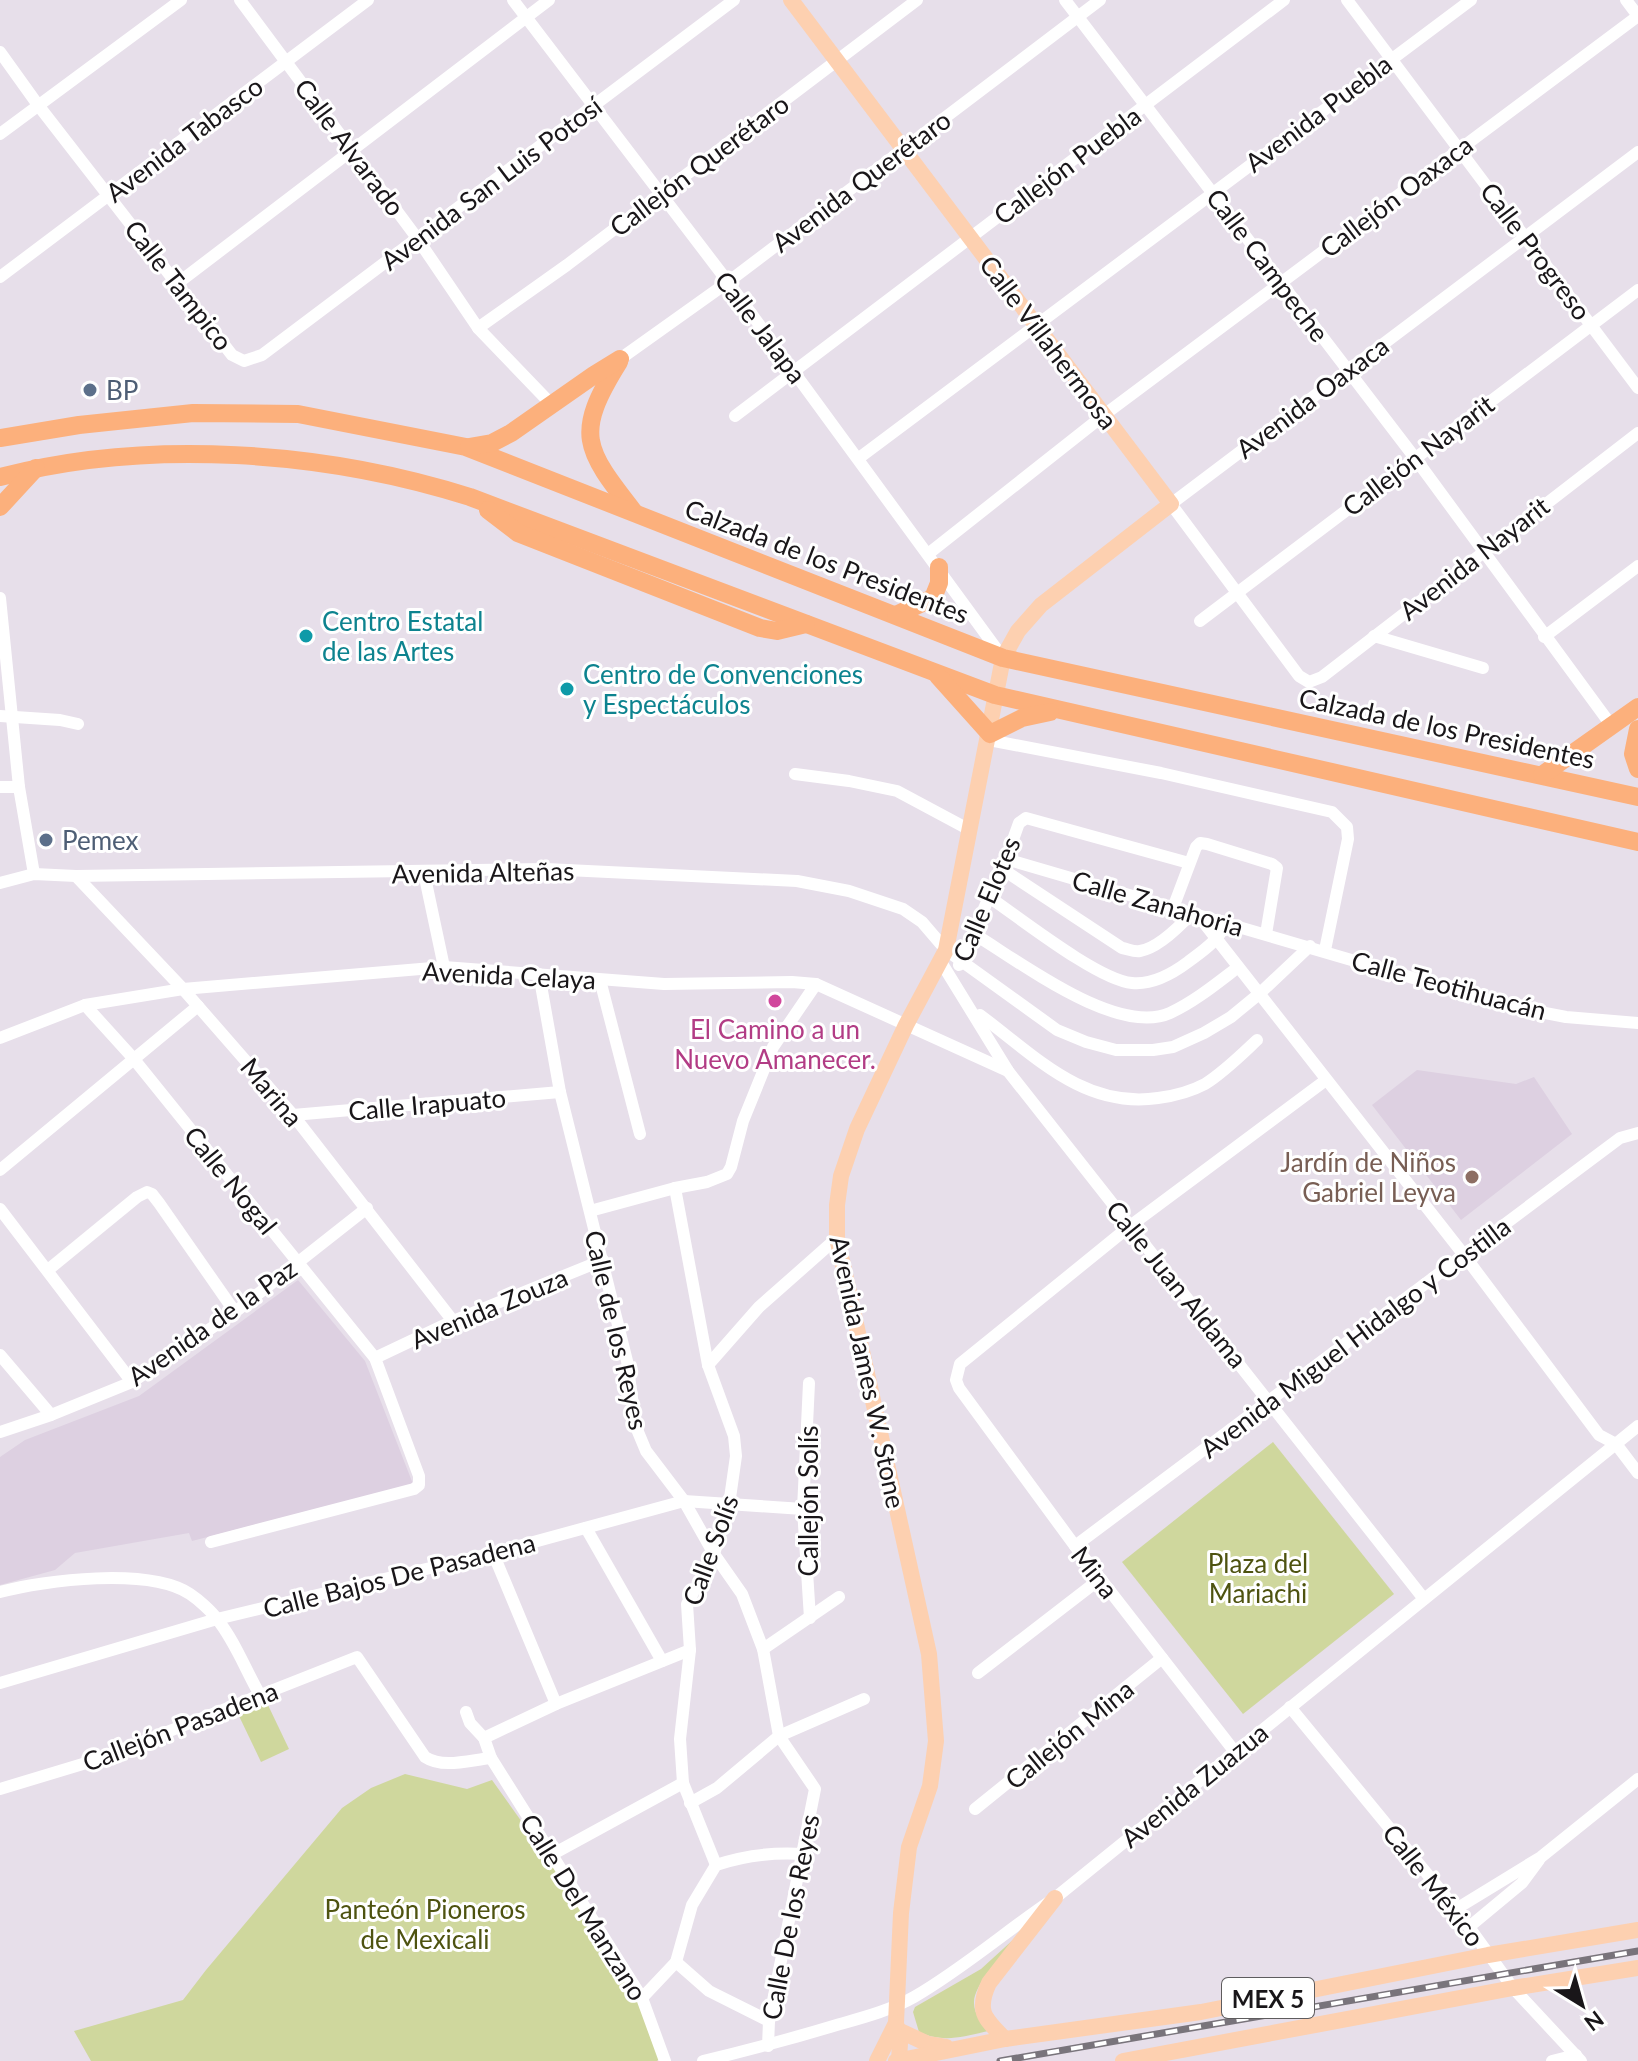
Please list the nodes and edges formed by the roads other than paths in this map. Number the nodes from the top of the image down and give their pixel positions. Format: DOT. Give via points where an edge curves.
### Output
graph roads {
  1 [pos="181,0"];
  2 [pos="240,0"];
  3 [pos="368,0"];
  4 [pos="513,0"];
  5 [pos="549,0"];
  6 [pos="734,0"];
  7 [pos="791,0"];
  8 [pos="917,0"];
  9 [pos="1065,0"];
  10 [pos="1100,0"];
  11 [pos="1284,0"];
  12 [pos="1347,0"];
  13 [pos="1471,0"];
  14 [pos="1626,0"];
  15 [pos="1638,16"];
  16 [pos="1078,17"];
  17 [pos="526,18"];
  18 [pos="0,52"];
  19 [pos="1392,58"];
  20 [pos="287,62"];
  21 [pos="836,62"];
  22 [pos="38,105"];
  23 [pos="1147,105"];
  24 [pos="594,106"];
  25 [pos="0,134"];
  26 [pos="903,149"];
  27 [pos="1459,149"];
  28 [pos="352,150"];
  29 [pos="1638,152"];
  30 [pos="1213,192"];
  31 [pos="661,194"];
  32 [pos="108,195"];
  33 [pos="1524,236"];
  34 [pos="417,238"];
  35 [pos="971,238"];
  36 [pos="0,277"];
  37 [pos="728,282"];
  38 [pos="1281,282"];
  39 [pos="178,283"];
  40 [pos="1638,290"];
  41 [pos="1036,325"];
  42 [pos="1591,325"];
  43 [pos="478,328"];
  44 [pos="620,359"];
  45 [pos="244,361"];
  46 [pos="1348,370"];
  47 [pos="795,371"];
  48 [pos="1638,388"];
  49 [pos="552,405"];
  50 [pos="1104,415"];
  51 [pos="735,416"];
  52 [pos="0,424"];
  53 [pos="29,433"];
  54 [pos="1638,433"];
  55 [pos="0,438"];
  56 [pos="466,447"];
  57 [pos="859,458"];
  58 [pos="1415,458"];
  59 [pos="37,467"];
  60 [pos="0,477"];
  61 [pos="1171,504"];
  62 [pos="0,507"];
  63 [pos="635,514"];
  64 [pos="1483,550"];
  65 [pos="933,561"];
  66 [pos="1638,566"];
  67 [pos="1237,591"];
  68 [pos="0,598"];
  69 [pos="896,615"];
  70 [pos="1200,621"];
  71 [pos="1374,636"];
  72 [pos="1544,637"];
  73 [pos="1003,658"];
  74 [pos="1483,668"];
  75 [pos="934,672"];
  76 [pos="1309,682"];
  77 [pos="995,695"];
  78 [pos="1638,707"];
  79 [pos="1057,711"];
  80 [pos="6,716"];
  81 [pos="78,724"];
  82 [pos="1611,725"];
  83 [pos="1638,729"];
  84 [pos="989,737"];
  85 [pos="1638,769"];
  86 [pos="795,774"];
  87 [pos="1542,775"];
  88 [pos="0,787"];
  89 [pos="19,787"];
  90 [pos="1638,797"];
  91 [pos="968,829"];
  92 [pos="1638,842"];
  93 [pos="1189,863"];
  94 [pos="1004,864"];
  95 [pos="0,873"];
  96 [pos="424,873"];
  97 [pos="34,874"];
  98 [pos="76,876"];
  99 [pos="0,883"];
  100 [pos="989,897"];
  101 [pos="1173,908"];
  102 [pos="1194,914"];
  103 [pos="1226,923"];
  104 [pos="974,934"];
  105 [pos="1266,934"];
  106 [pos="1216,941"];
  107 [pos="1310,946"];
  108 [pos="1325,950"];
  109 [pos="944,956"];
  110 [pos="962,962"];
  111 [pos="444,967"];
  112 [pos="1237,968"];
  113 [pos="539,974"];
  114 [pos="951,977"];
  115 [pos="600,980"];
  116 [pos="816,984"];
  117 [pos="183,989"];
  118 [pos="1259,994"];
  119 [pos="85,1005"];
  120 [pos="198,1006"];
  121 [pos="973,1011"];
  122 [pos="1638,1023"];
  123 [pos="906,1025"];
  124 [pos="0,1038"];
  125 [pos="1257,1040"];
  126 [pos="133,1058"];
  127 [pos="1008,1071"];
  128 [pos="1326,1080"];
  129 [pos="560,1092"];
  130 [pos="293,1115"];
  131 [pos="1638,1133"];
  132 [pos="640,1134"];
  133 [pos="0,1170"];
  134 [pos="675,1188"];
  135 [pos="367,1208"];
  136 [pos="0,1209"];
  137 [pos="590,1211"];
  138 [pos="1130,1226"];
  139 [pos="837,1238"];
  140 [pos="1464,1255"];
  141 [pos="603,1260"];
  142 [pos="297,1262"];
  143 [pos="48,1270"];
  144 [pos="235,1312"];
  145 [pos="453,1321"];
  146 [pos="0,1355"];
  147 [pos="375,1358"];
  148 [pos="708,1365"];
  149 [pos="132,1382"];
  150 [pos="809,1383"];
  151 [pos="1270,1402"];
  152 [pos="51,1415"];
  153 [pos="1638,1426"];
  154 [pos="0,1432"];
  155 [pos="1616,1444"];
  156 [pos="1638,1473"];
  157 [pos="684,1501"];
  158 [pos="729,1505"];
  159 [pos="803,1509"];
  160 [pos="586,1528"];
  161 [pos="211,1542"];
  162 [pos="1075,1546"];
  163 [pos="493,1553"];
  164 [pos="714,1554"];
  165 [pos="1100,1579"];
  166 [pos="0,1592"];
  167 [pos="839,1597"];
  168 [pos="1424,1599"];
  169 [pos="810,1618"];
  170 [pos="217,1619"];
  171 [pos="763,1649"];
  172 [pos="690,1650"];
  173 [pos="1162,1658"];
  174 [pos="662,1661"];
  175 [pos="978,1673"];
  176 [pos="0,1683"];
  177 [pos="260,1695"];
  178 [pos="864,1699"];
  179 [pos="556,1704"];
  180 [pos="1290,1707"];
  181 [pos="466,1712"];
  182 [pos="779,1736"];
  183 [pos="484,1738"];
  184 [pos="1235,1752"];
  185 [pos="491,1758"];
  186 [pos="1638,1779"];
  187 [pos="683,1783"];
  188 [pos="0,1789"];
  189 [pos="815,1789"];
  190 [pos="690,1803"];
  191 [pos="975,1809"];
  192 [pos="553,1854"];
  193 [pos="803,1854"];
  194 [pos="1541,1857"];
  195 [pos="716,1865"];
  196 [pos="1055,1898"];
  197 [pos="1456,1909"];
  198 [pos="1469,1927"];
  199 [pos="1638,1930"];
  200 [pos="1488,1955"];
  201 [pos="676,1962"];
  202 [pos="1638,1968"];
  203 [pos="1513,1988"];
  204 [pos="642,1998"];
  205 [pos="769,2021"];
  206 [pos="897,2024"];
  207 [pos="1005,2039"];
  208 [pos="768,2046"];
  209 [pos="955,2049"];
  210 [pos="1578,2058"];
  211 [pos="665,2061"];
  212 [pos="703,2061"];
  213 [pos="877,2061"];
  214 [pos="898,2061"];
  215 [pos="1123,2061"];
  216 [pos="1552,2061"];
  1 -- 22 [label="street"];
  2 -- 20 [label="street, Calle Alvarado"];
  3 -- 20 [label="street, Avenida Tabasco"];
  4 -- 17 [label="street, Calle Jalapa"];
  5 -- 17 [label="street"];
  6 -- 24 [label="street, Avenida San Luis Potosí"];
  7 -- 21 [label="main road, Calle Villahermosa"];
  8 -- 21 [label="street, Callejón Querétaro"];
  9 -- 16 [label="street, Calle Campeche"];
  10 -- 16 [label="street, Avenida Querétaro"];
  11 -- 23 [label="street, Callejón Puebla"];
  12 -- 19 [label="street, Calle Progreso"];
  13 -- 19 [label="street, Avenida Puebla"];
  14 -- 15 [label="street"];
  15 -- 27 [label="street, Callejón Oaxaca"];
  16 -- 23 [label="street, Calle Campeche"];
  16 -- 26 [label="street, Avenida Querétaro"];
  17 -- 24 [label="street, Calle Jalapa"];
  17 -- 28 [label="street"];
  18 -- 22 [label="street, Calle Tampico"];
  19 -- 27 [label="street, Calle Progreso"];
  19 -- 30 [label="street, Avenida Puebla"];
  20 -- 28 [label="street, Calle Alvarado"];
  20 -- 32 [label="street, Avenida Tabasco"];
  21 -- 26 [label="main road, Calle Villahermosa"];
  21 -- 31 [label="street, Callejón Querétaro"];
  22 -- 25 [label="street"];
  22 -- 32 [label="street, Calle Tampico"];
  23 -- 30 [label="street, Calle Campeche"];
  23 -- 35 [label="street, Callejón Puebla"];
  24 -- 31 [label="street, Calle Jalapa"];
  24 -- 34 [label="street, Avenida San Luis Potosí"];
  26 -- 35 [label="main road, Calle Villahermosa"];
  26 -- 37 [label="street, Avenida Querétaro"];
  27 -- 33 [label="street, Calle Progreso"];
  27 -- 38 [label="street, Callejón Oaxaca"];
  28 -- 34 [label="street, Calle Alvarado"];
  28 -- 39 [label="street"];
  29 -- 33 [label="street, Avenida Oaxaca"];
  30 -- 38 [label="street, Calle Campeche"];
  30 -- 41 [label="street, Avenida Puebla"];
  31 -- 37 [label="street, Calle Jalapa"];
  31 -- 43 [label="street, Callejón Querétaro"];
  32 -- 36 [label="street, Avenida Tabasco"];
  32 -- 39 [label="street, Calle Tampico"];
  33 -- 42 [label="street, Calle Progreso"];
  33 -- 46 [label="street, Avenida Oaxaca"];
  34 -- 43 [label="street, Calle Alvarado"];
  34 -- 45 [label="street, Avenida San Luis Potosí" via="262,355"];
  35 -- 41 [label="main road, Calle Villahermosa"];
  35 -- 47 [label="street, Callejón Puebla"];
  37 -- 44 [label="street, Avenida Querétaro"];
  37 -- 47 [label="street, Calle Jalapa"];
  38 -- 46 [label="street, Calle Campeche"];
  38 -- 50 [label="street, Callejón Oaxaca"];
  39 -- 45 [label="street, Calle Tampico" via="232,355"];
  40 -- 42 [label="street, Callejón Nayarit"];
  41 -- 50 [label="main road, Calle Villahermosa"];
  41 -- 57 [label="street, Avenida Puebla"];
  42 -- 48 [label="street, Calle Progreso"];
  42 -- 58 [label="street, Callejón Nayarit"];
  43 -- 49 [label="street, Calle Alvarado"];
  44 -- 49 [label="highway"];
  44 -- 63 [label="highway" via="594,405 591,449"];
  46 -- 58 [label="street, Calle Campeche"];
  46 -- 61 [label="street, Avenida Oaxaca"];
  47 -- 51 [label="street, Callejón Puebla"];
  47 -- 57 [label="street, Calle Jalapa"];
  49 -- 56 [label="highway" via="492,443"];
  50 -- 61 [label="main road, Calle Villahermosa"];
  50 -- 65 [label="street, Callejón Oaxaca"];
  52 -- 53 [label="highway"];
  53 -- 55 [label="highway, Calzada de los Presidentes"];
  53 -- 56 [label="highway, Calzada de los Presidentes" via="193,413 298,414"];
  54 -- 64 [label="street, Avenida Nayarit"];
  56 -- 63 [label="highway, Calzada de los Presidentes"];
  57 -- 65 [label="street, Calle Jalapa"];
  58 -- 64 [label="street, Calle Campeche"];
  58 -- 67 [label="street, Callejón Nayarit"];
  59 -- 60 [label="highway"];
  59 -- 62 [label="highway"];
  59 -- 75 [label="highway" via="221,454 347,466 415,480"];
  61 -- 67 [label="street, Calle Villahermosa"];
  61 -- 73 [label="main road, Avenida Oaxaca" via="1041,605"];
  63 -- 69 [label="highway, Calzada de los Presidentes"];
  64 -- 71 [label="street, Avenida Nayarit"];
  64 -- 72 [label="street, Calle Campeche"];
  65 -- 69 [label="highway" via="939,583 933,598"];
  65 -- 73 [label="street, Calle Jalapa"];
  66 -- 72 [label="street"];
  67 -- 70 [label="street, Callejón Nayarit"];
  67 -- 76 [label="street, Calle Villahermosa" via="1299,676"];
  68 -- 80 [label="street"];
  69 -- 73 [label="highway, Calzada de los Presidentes"];
  71 -- 74 [label="street"];
  71 -- 76 [label="street, Avenida Nayarit"];
  72 -- 82 [label="street, Calle Campeche"];
  73 -- 77 [label="main road, Avenida Oaxaca"];
  73 -- 87 [label="highway, Calzada de los Presidentes"];
  75 -- 77 [label="highway"];
  75 -- 84 [label="highway"];
  77 -- 79 [label="highway"];
  77 -- 84 [label="main road, Avenida James W. Stone"];
  78 -- 82 [label="highway"];
  79 -- 84 [label="highway" via="1022,718"];
  79 -- 92 [label="highway"];
  80 -- 81 [label="street"];
  80 -- 89 [label="street"];
  82 -- 87 [label="highway"];
  83 -- 85 [label="highway" via="1633,754"];
  84 -- 91 [label="main road, Avenida James W. Stone"];
  84 -- 108 [label="street" via="1332,812 1347,827 1348,839"];
  86 -- 91 [label="street" via="897,791"];
  87 -- 90 [label="highway, Calzada de los Presidentes"];
  88 -- 89 [label="street"];
  89 -- 97 [label="street"];
  91 -- 109 [label="main road, Avenida James W. Stone"];
  93 -- 94 [label="street, Calle Elotes" via="1032,818 1021,820"];
  93 -- 101 [label="street"];
  93 -- 105 [label="street" via="1198,844 1207,844 1275,867"];
  94 -- 100 [label="street, Calle Elotes"];
  94 -- 101 [label="street, Calle Zanahoria"];
  94 -- 102 [label="street" via="1135,952 1155,945"];
  95 -- 97 [label="street"];
  96 -- 98 [label="street, Avenida Alteñas"];
  96 -- 109 [label="street, Avenida Alteñas" via="546,869 797,881 903,909 922,922"];
  96 -- 111 [label="street"];
  97 -- 98 [label="street, Avenida Alteñas"];
  97 -- 99 [label="street, Avenida Alteñas"];
  98 -- 117 [label="street, Marina"];
  100 -- 104 [label="street, Calle Elotes"];
  100 -- 106 [label="street" via="1089,965 1122,981 1152,982"];
  101 -- 102 [label="street, Calle Zanahoria"];
  102 -- 103 [label="street, Calle Zanahoria"];
  102 -- 106 [label="street"];
  103 -- 105 [label="street, Calle Zanahoria"];
  103 -- 106 [label="street"];
  104 -- 110 [label="street, Calle Elotes"];
  104 -- 112 [label="street" via="1092,1006 1133,1017 1168,1014"];
  105 -- 107 [label="street, Calle Zanahoria"];
  106 -- 112 [label="street"];
  107 -- 108 [label="street, Calle Teotihuacán"];
  107 -- 118 [label="street"];
  108 -- 122 [label="street, Calle Teotihuacán" via="1509,1006"];
  109 -- 110 [label="street"];
  109 -- 114 [label="street, Calle Juan Aldama"];
  109 -- 123 [label="main road, Avenida James W. Stone"];
  110 -- 114 [label="street, Calle Elotes"];
  110 -- 118 [label="street" via="1057,1030 1116,1050 1173,1047 1231,1017"];
  111 -- 113 [label="street, Avenida Celaya"];
  111 -- 117 [label="street, Avenida Celaya"];
  112 -- 118 [label="street"];
  113 -- 115 [label="street, Avenida Celaya"];
  113 -- 129 [label="street, Calle de los Reyes"];
  114 -- 121 [label="street, Calle Juan Aldama"];
  115 -- 116 [label="street, Avenida Celaya"];
  115 -- 132 [label="street"];
  116 -- 123 [label="street, Avenida Celaya"];
  116 -- 134 [label="street" via="773,1047 727,1174"];
  117 -- 119 [label="street, Avenida Celaya"];
  117 -- 120 [label="street, Marina"];
  118 -- 128 [label="street"];
  119 -- 124 [label="street, Avenida Celaya"];
  119 -- 126 [label="street, Calle Nogal"];
  120 -- 126 [label="street"];
  120 -- 130 [label="street, Marina"];
  121 -- 125 [label="street" via="1055,1072 1120,1100 1178,1095 1203,1085"];
  121 -- 127 [label="street, Calle Juan Aldama"];
  123 -- 127 [label="street, Avenida Celaya"];
  123 -- 139 [label="main road, Avenida James W. Stone" via="841,1176"];
  126 -- 133 [label="street"];
  126 -- 142 [label="street, Calle Nogal"];
  127 -- 138 [label="street, Calle Juan Aldama"];
  128 -- 138 [label="street"];
  128 -- 140 [label="street"];
  129 -- 130 [label="street, Calle Irapuato"];
  129 -- 137 [label="street, Calle de los Reyes"];
  130 -- 135 [label="street, Marina"];
  131 -- 140 [label="street, Avenida Miguel Hidalgo y Costilla" via="1620,1138"];
  134 -- 137 [label="street"];
  134 -- 148 [label="street, Calle Solís"];
  135 -- 142 [label="street, Avenida de la Paz"];
  135 -- 145 [label="street, Marina"];
  136 -- 143 [label="street"];
  137 -- 141 [label="street, Calle de los Reyes"];
  138 -- 151 [label="street, Calle Juan Aldama"];
  138 -- 162 [label="street, Mina" via="960,1364 956,1380"];
  139 -- 148 [label="street" via="759,1307"];
  139 -- 206 [label="main road, Avenida James W. Stone" via="934,1696 930,1786 909,1847 901,1913"];
  140 -- 151 [label="street, Avenida Miguel Hidalgo y Costilla"];
  140 -- 155 [label="street" via="1599,1435"];
  141 -- 145 [label="street, Avenida Zouza"];
  141 -- 157 [label="street, Calle de los Reyes" via="636,1427 646,1451"];
  142 -- 144 [label="street, Avenida de la Paz"];
  142 -- 147 [label="street, Calle Nogal"];
  143 -- 144 [label="street" via="147,1192"];
  143 -- 149 [label="street"];
  144 -- 149 [label="street, Avenida de la Paz"];
  145 -- 147 [label="street, Avenida Zouza"];
  146 -- 152 [label="street"];
  147 -- 161 [label="street, Calle Nogal" via="419,1485"];
  148 -- 158 [label="street, Calle Solís" via="734,1436"];
  149 -- 152 [label="street, Avenida de la Paz"];
  150 -- 159 [label="street, Callejón Solís"];
  151 -- 162 [label="street, Avenida Miguel Hidalgo y Costilla"];
  151 -- 168 [label="street, Calle Juan Aldama"];
  152 -- 154 [label="street, Avenida de la Paz"];
  153 -- 155 [label="street, Avenida Zuazua"];
  155 -- 156 [label="street"];
  155 -- 168 [label="street, Avenida Zuazua"];
  157 -- 158 [label="street, Calle Bajos De Pasadena"];
  157 -- 160 [label="street, Calle Bajos De Pasadena"];
  157 -- 164 [label="street, Calle de los Reyes"];
  158 -- 159 [label="street, Calle Bajos De Pasadena"];
  158 -- 164 [label="street, Calle Solís"];
  159 -- 169 [label="street, Callejón Solís"];
  160 -- 163 [label="street, Calle Bajos De Pasadena"];
  160 -- 174 [label="street"];
  162 -- 165 [label="street, Mina"];
  163 -- 170 [label="street, Calle Bajos De Pasadena"];
  163 -- 179 [label="street"];
  164 -- 171 [label="street, Calle de los Reyes" via="742,1594"];
  164 -- 172 [label="street, Calle Solís" via="687,1604"];
  165 -- 173 [label="street, Mina"];
  165 -- 175 [label="street"];
  166 -- 170 [label="street" via="74,1579 147,1580 189,1594"];
  167 -- 169 [label="street, Callejón Solís"];
  168 -- 180 [label="street, Avenida Zuazua"];
  169 -- 171 [label="street, Callejón Solís"];
  170 -- 176 [label="street, Calle Bajos De Pasadena"];
  170 -- 177 [label="street"];
  171 -- 182 [label="street, Calle de los Reyes"];
  172 -- 174 [label="street"];
  172 -- 187 [label="street, Calle Solís" via="680,1739"];
  173 -- 184 [label="street, Mina"];
  173 -- 191 [label="street, Callejón Mina"];
  174 -- 179 [label="street"];
  177 -- 185 [label="street, Callejón Pasadena" via="357,1657 425,1757 442,1763"];
  177 -- 188 [label="street, Callejón Pasadena" via="96,1760"];
  178 -- 182 [label="street"];
  179 -- 183 [label="street"];
  180 -- 184 [label="street, Avenida Zuazua"];
  180 -- 197 [label="street, Calle México"];
  181 -- 183 [label="street, Calle Del Manzano"];
  182 -- 189 [label="street, Calle de los Reyes"];
  182 -- 190 [label="street" via="717,1788"];
  183 -- 185 [label="street, Calle Del Manzano"];
  184 -- 196 [label="street, Avenida Zuazua"];
  185 -- 192 [label="street, Calle Del Manzano"];
  186 -- 194 [label="street"];
  187 -- 190 [label="street, Calle Solís"];
  187 -- 192 [label="street"];
  189 -- 193 [label="street, Calle De los Reyes"];
  190 -- 195 [label="street, Calle Solís"];
  192 -- 204 [label="street, Calle Del Manzano"];
  193 -- 195 [label="street" via="771,1852"];
  193 -- 205 [label="street, Calle De los Reyes"];
  194 -- 197 [label="street"];
  194 -- 198 [label="street" via="1522,1883"];
  195 -- 201 [label="street" via="692,1905"];
  196 -- 207 [label="main road" via="982,1997 981,2009"];
  196 -- 208 [label="street, Avenida Zuazua" via="912,1998"];
  197 -- 198 [label="street, Calle México"];
  198 -- 200 [label="street, Calle México"];
  199 -- 200 [label="main road, MEX 5"];
  200 -- 203 [label="street, Calle México"];
  200 -- 207 [label="main road, MEX 5" via="1201,2012"];
  201 -- 204 [label="street"];
  201 -- 205 [label="street" via="709,1991"];
  202 -- 203 [label="main road, MEX 5"];
  203 -- 210 [label="street, Calle México"];
  203 -- 215 [label="main road, MEX 5"];
  204 -- 211 [label="street, Calle Del Manzano"];
  205 -- 208 [label="street, Calle De los Reyes"];
  206 -- 209 [label="main road" via="928,2044"];
  206 -- 213 [label="main road, Avenida James W. Stone"];
  206 -- 214 [label="main road, Avenida James W. Stone"];
  207 -- 209 [label="main road, MEX 5"];
  208 -- 212 [label="street, Avenida Zuazua"];
  209 -- 214 [label="main road, MEX 5"];
  210 -- 216 [label="street"];
}
